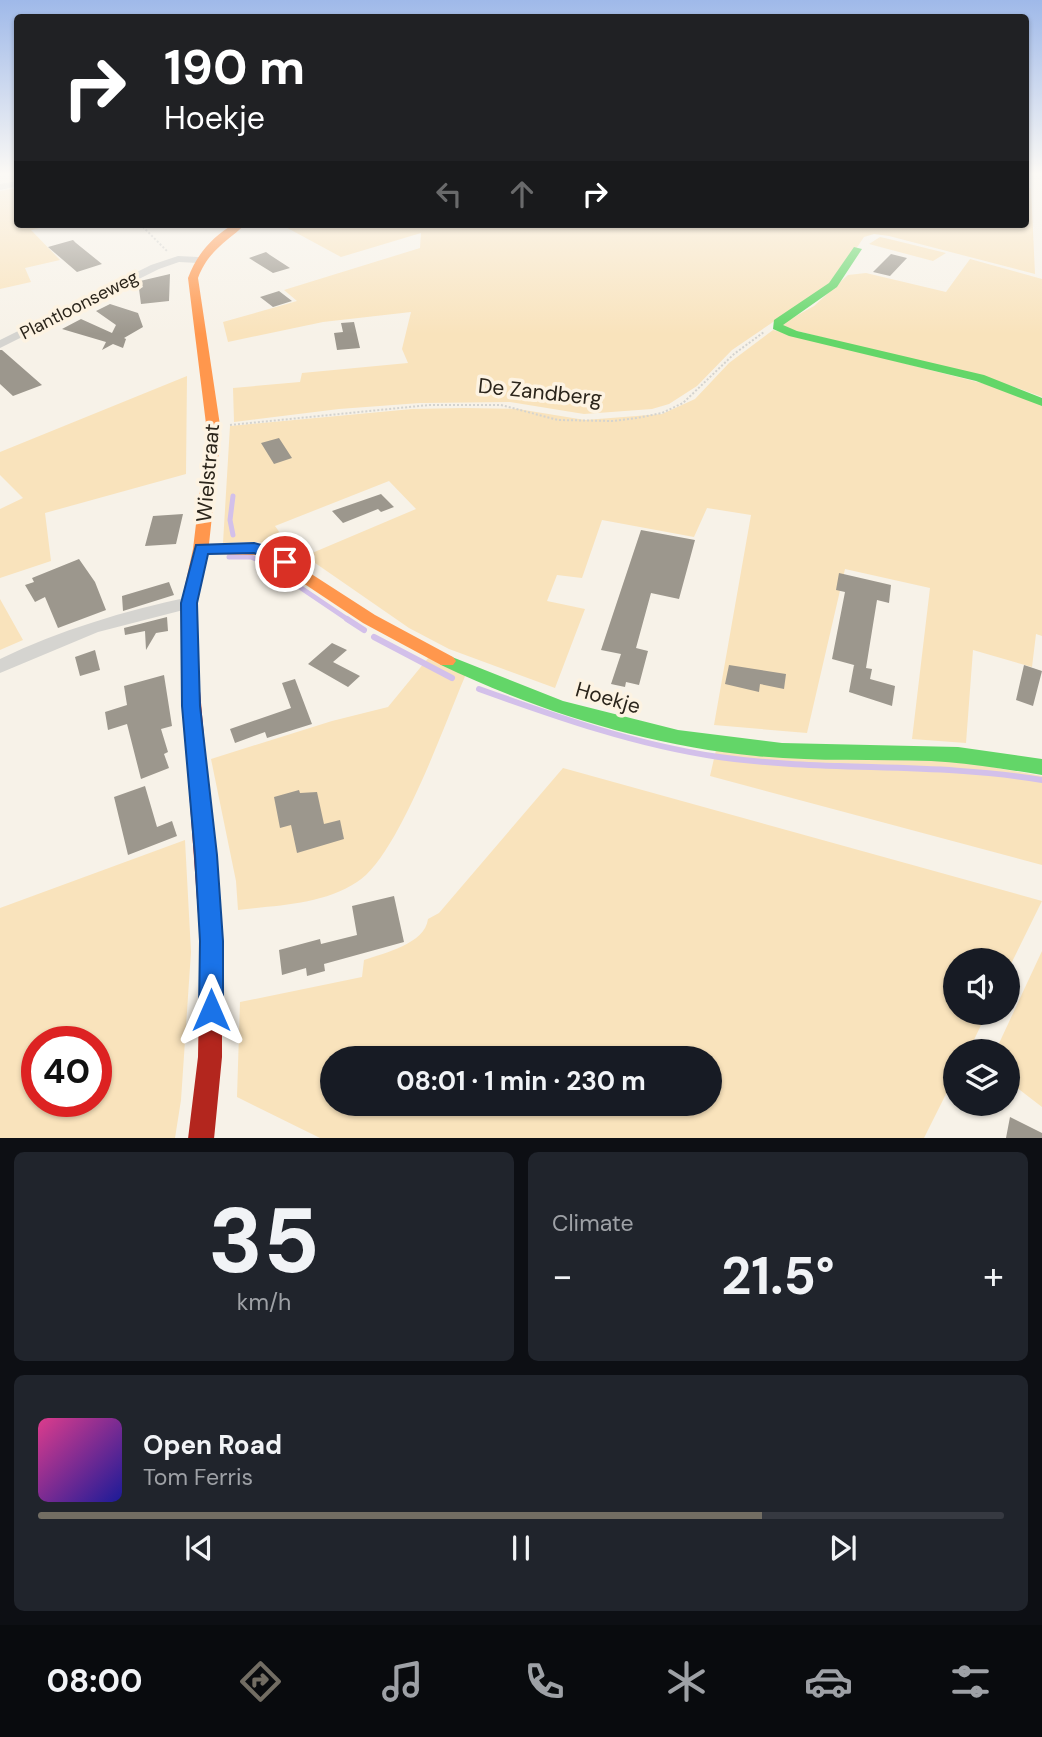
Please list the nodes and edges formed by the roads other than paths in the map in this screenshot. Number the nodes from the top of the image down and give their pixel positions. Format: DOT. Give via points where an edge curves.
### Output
graph roads {
  1 [pos="235,228"];
  2 [pos="857,249"];
  3 [pos="198,260"];
  4 [pos="0,345"];
  5 [pos="1042,402"];
  6 [pos="201,549"];
  7 [pos="189,603"];
  8 [pos="0,667"];
  9 [pos="1042,767"];
  10 [pos="201,1138"];
  1 -- 3 [label="street"];
  2 -- 5 [label="street" via="833,285 777,327 980,378"];
  3 -- 4 [label="street, Plantloonseweg" via="177,259 155,267"];
  3 -- 6 [label="street, Wielstraat" via="193,290 214,427"];
  6 -- 7 [label="street, Wielstraat"];
  6 -- 9 [label="street, Hoekje" via="266,551 369,619 456,666 572,710 656,733 760,748 960,755"];
  7 -- 8 [label="street" via="84,631"];
  7 -- 10 [label="street, Wielstraat" via="191,706 211,941 210,1057"];
}
